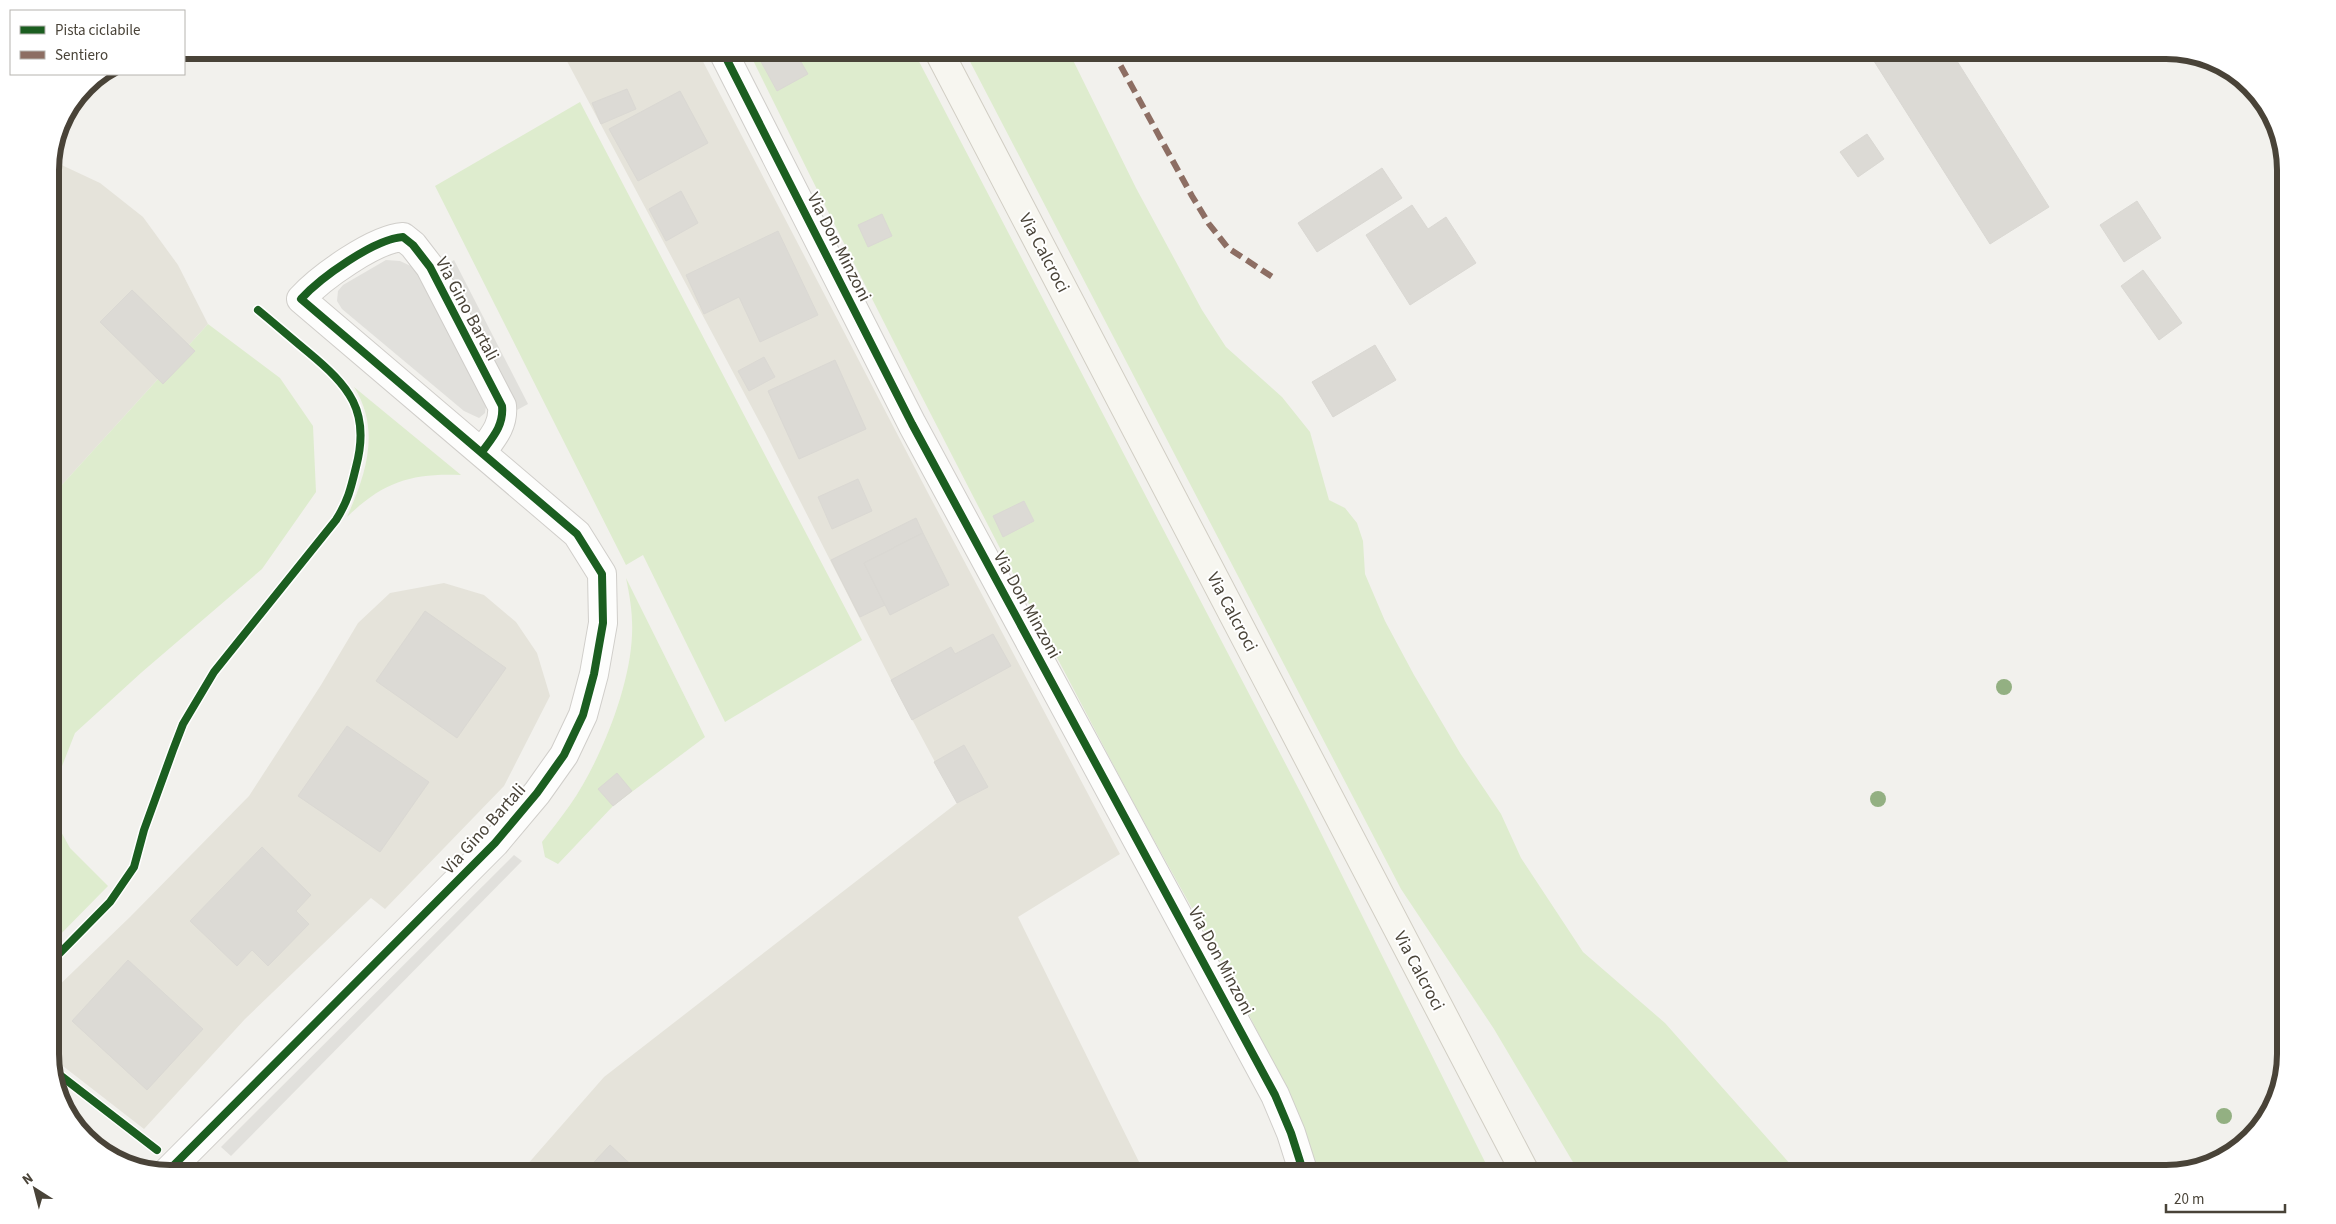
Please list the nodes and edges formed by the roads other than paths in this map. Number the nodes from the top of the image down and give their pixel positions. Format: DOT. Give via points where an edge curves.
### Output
graph roads {
  1 [pos="727,59"];
  2 [pos="943,59"];
  3 [pos="482,452"];
  4 [pos="174,1165"];
  5 [pos="1301,1165"];
  6 [pos="1521,1165"];
  1 -- 5 [label="street, Via Don Minzoni" via="912,424 1271,1086"];
  2 -- 6 [label="main road, Via Calcroci"];
  3 -- 3 [label="street, Via Gino Bartali" via="301,299 315,284 378,243 403,237 413,245 430,267 502,406 503,418"];
  3 -- 4 [label="street, Via Gino Bartali" via="577,534 602,574 603,623 583,715 564,756 495,843"];
}
